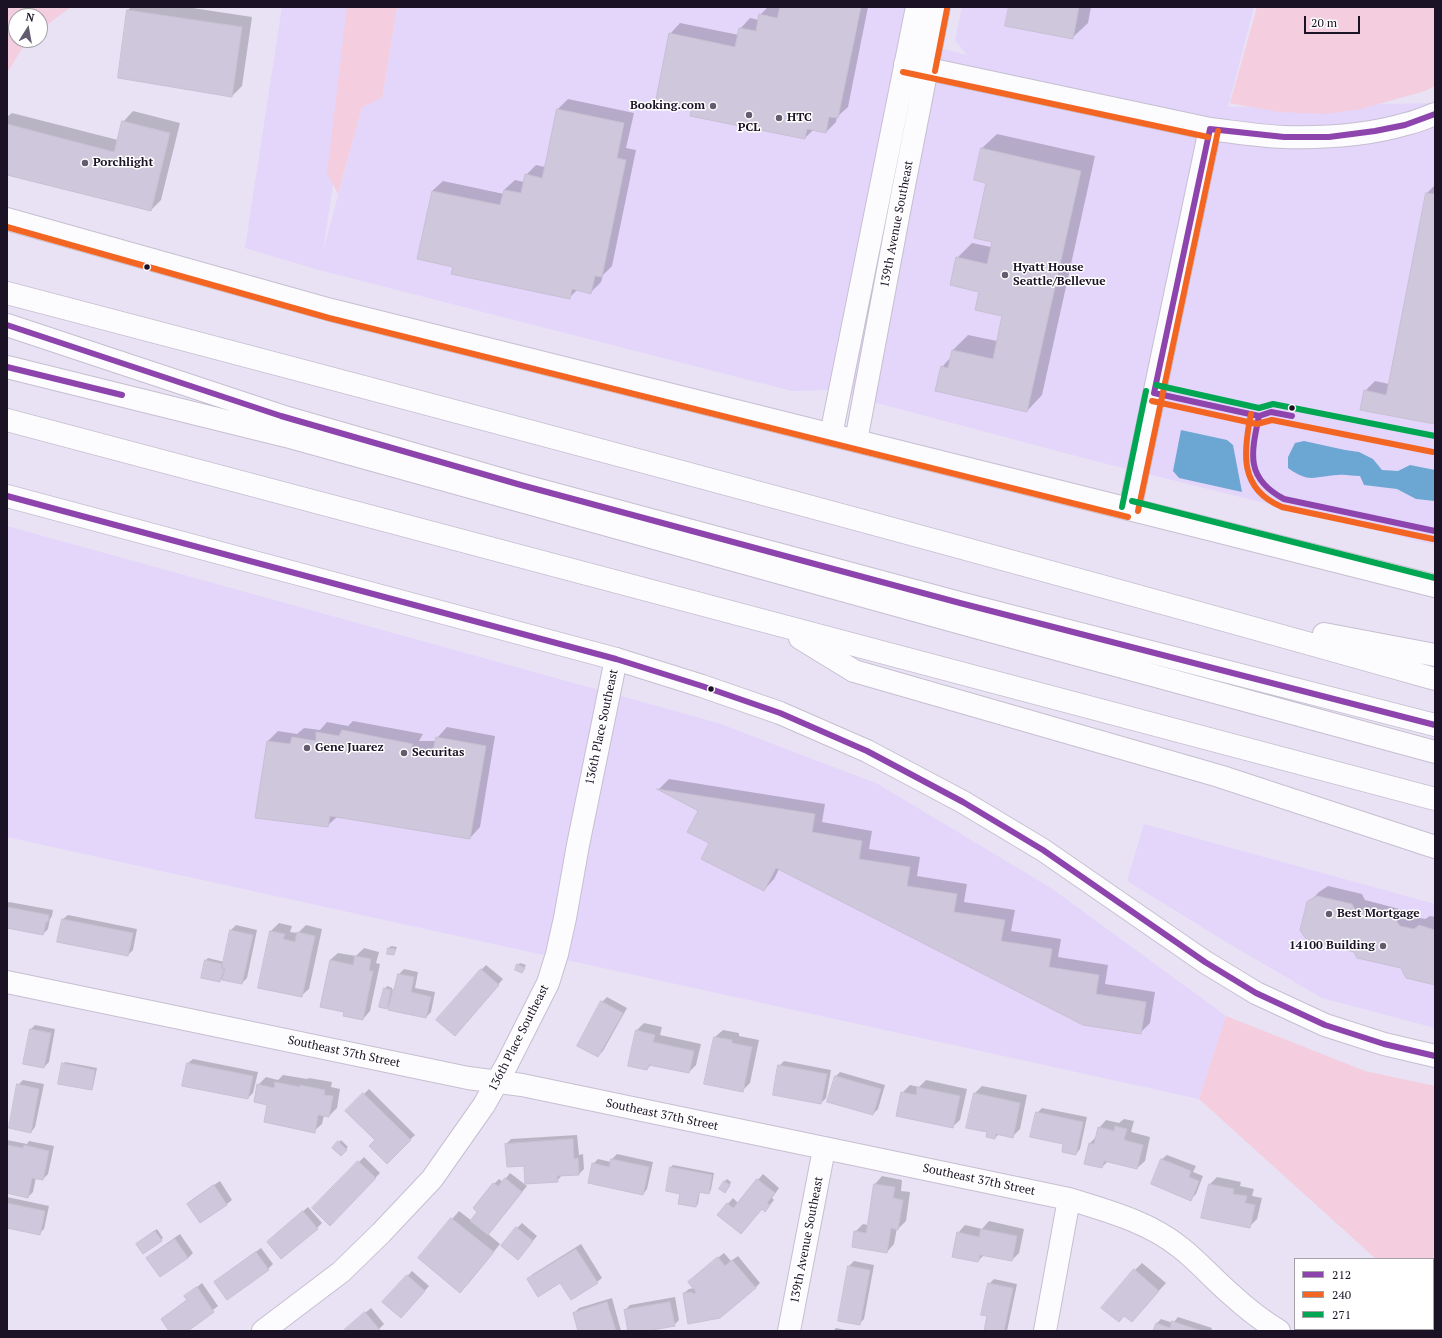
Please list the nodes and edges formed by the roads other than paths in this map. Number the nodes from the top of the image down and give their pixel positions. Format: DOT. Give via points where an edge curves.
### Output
graph roads {
  1 [pos="917,7"];
  2 [pos="939,7"];
  3 [pos="905,64"];
  4 [pos="927,69"];
  5 [pos="1435,114"];
  6 [pos="1210,130"];
  7 [pos="7,219"];
  8 [pos="7,293"];
  9 [pos="7,325"];
  10 [pos="7,367"];
  11 [pos="7,420"];
  12 [pos="831,435"];
  13 [pos="856,441"];
  14 [pos="7,496"];
  15 [pos="1130,509"];
  16 [pos="1435,586"];
  17 [pos="1187,609"];
  18 [pos="782,626"];
  19 [pos="1435,655"];
  20 [pos="616,659"];
  21 [pos="1435,679"];
  22 [pos="1433,725"];
  23 [pos="1430,750"];
  24 [pos="1435,801"];
  25 [pos="1435,847"];
  26 [pos="7,982"];
  27 [pos="1435,1056"];
  28 [pos="497,1083"];
  29 [pos="824,1149"];
  30 [pos="1069,1199"];
  31 [pos="263,1331"];
  32 [pos="789,1331"];
  33 [pos="1045,1331"];
  34 [pos="1279,1331"];
  1 -- 3 [label="main road, 139th Avenue Southeast"];
  2 -- 4 [label="main road, 139th Avenue Southeast"];
  3 -- 4 [label="main road"];
  3 -- 12 [label="main road, 139th Avenue Southeast"];
  4 -- 6 [label="main road"];
  4 -- 13 [label="main road, 139th Avenue Southeast"];
  5 -- 6 [label="main road" via="1405,125 1329,136 1284,137"];
  6 -- 15 [label="main road"];
  7 -- 12 [label="main road" via="331,310"];
  8 -- 17 [label="main road" via="531,431"];
  9 -- 22 [label="main road" via="281,416 521,485 952,601"];
  10 -- 23 [label="main road" via="286,436 945,619"];
  11 -- 18 [label="main road"];
  12 -- 13 [label="main road"];
  13 -- 15 [label="main road"];
  14 -- 20 [label="main road"];
  15 -- 16 [label="main road"];
  17 -- 19 [label="main road"];
  17 -- 21 [label="main road"];
  18 -- 24 [label="main road"];
  18 -- 25 [label="main road" via="854,671 1219,776"];
  20 -- 27 [label="main road" via="780,713 867,751 963,802 1043,850 1205,962 1256,993 1325,1025 1384,1044"];
  20 -- 28 [label="main road, 136th Place Southeast" via="557,954 548,983"];
  26 -- 28 [label="main road, Southeast 37th Street"];
  28 -- 29 [label="main road, Southeast 37th Street" via="522,1085"];
  28 -- 31 [label="main road, 136th Place Southeast" via="432,1179 341,1272"];
  29 -- 30 [label="main road, Southeast 37th Street"];
  29 -- 32 [label="main road, 139th Avenue Southeast"];
  30 -- 33 [label="main road"];
  30 -- 34 [label="main road, Southeast 37th Street" via="1153,1229 1180,1247 1232,1296"];
}
